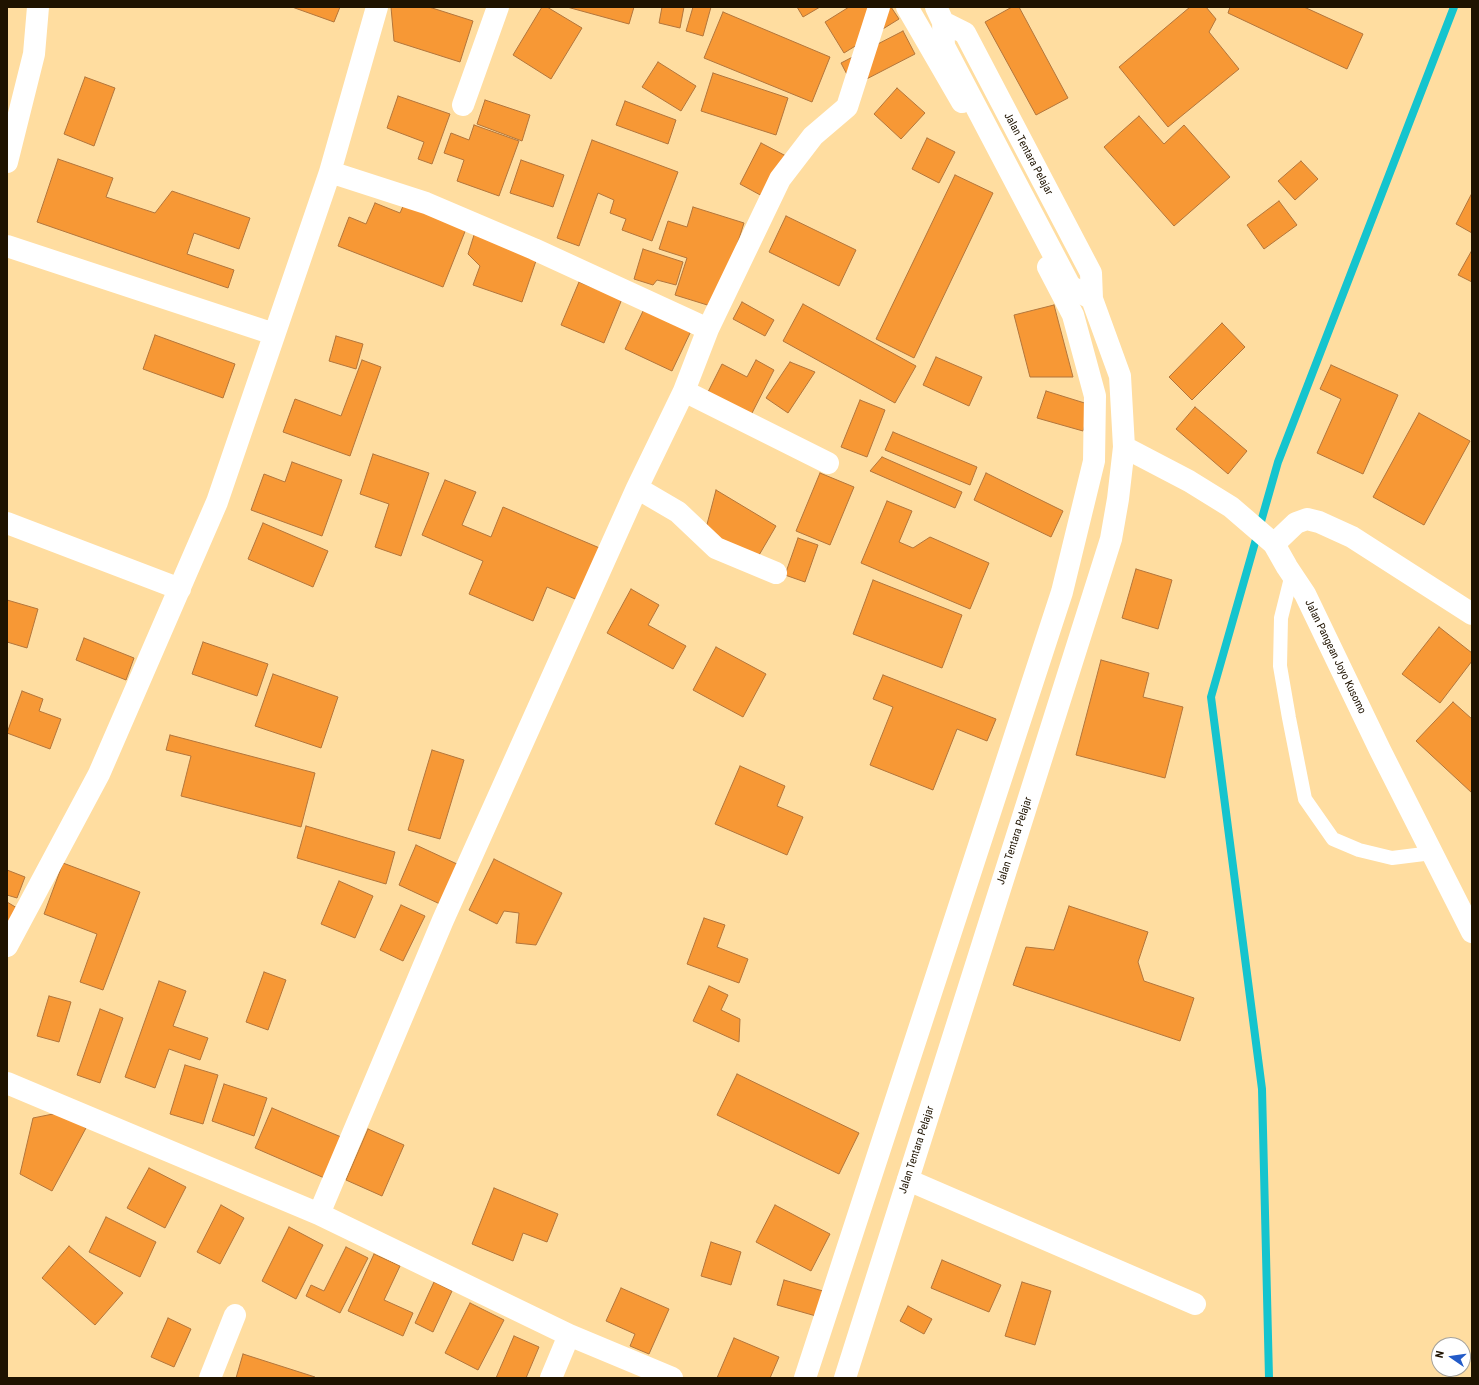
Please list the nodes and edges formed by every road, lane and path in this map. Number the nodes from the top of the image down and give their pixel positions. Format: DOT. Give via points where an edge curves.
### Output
graph roads {
  1 [pos="38,7"];
  2 [pos="377,7"];
  3 [pos="498,7"];
  4 [pos="879,7"];
  5 [pos="907,7"];
  6 [pos="940,14"];
  7 [pos="463,105"];
  8 [pos="7,162"];
  9 [pos="330,172"];
  10 [pos="7,246"];
  11 [pos="708,329"];
  12 [pos="274,334"];
  13 [pos="684,391"];
  14 [pos="1124,447"];
  15 [pos="828,463"];
  16 [pos="637,488"];
  17 [pos="7,522"];
  18 [pos="1274,544"];
  19 [pos="776,573"];
  20 [pos="1292,574"];
  21 [pos="180,589"];
  22 [pos="1472,614"];
  23 [pos="1432,853"];
  24 [pos="1472,932"];
  25 [pos="7,946"];
  26 [pos="7,1083"];
  27 [pos="908,1180"];
  28 [pos="319,1214"];
  29 [pos="1195,1304"];
  30 [pos="235,1316"];
  31 [pos="569,1335"];
  32 [pos="210,1378"];
  33 [pos="551,1378"];
  34 [pos="672,1378"];
  35 [pos="805,1378"];
  36 [pos="845,1378"];
  1 -- 8 [label="street" via="34,54"];
  2 -- 9 [label="street"];
  3 -- 7 [label="street"];
  4 -- 11 [label="street" via="847,107 813,136 780,179"];
  5 -- 35 [label="street" via="965,107 1073,315 1095,396 1094,461 1062,592"];
  6 -- 14 [label="street, Jalan Tentara Pelajar" via="944,46 1070,286 1092,299 1120,376"];
  9 -- 11 [label="street" via="426,203 534,249"];
  9 -- 12 [label="street"];
  10 -- 12 [label="street"];
  11 -- 13 [label="street"];
  12 -- 21 [label="street" via="217,502"];
  13 -- 15 [label="street"];
  13 -- 16 [label="street"];
  14 -- 18 [label="street, Jalan Pangean Joyo Kusomo" via="1189,481 1231,507"];
  14 -- 27 [label="street, Jalan Tentara Pelajar" via="1111,539"];
  16 -- 19 [label="street" via="678,512 716,548"];
  16 -- 28 [label="street" via="443,920"];
  17 -- 21 [label="street"];
  18 -- 20 [label="street, Jalan Pangean Joyo Kusomo"];
  18 -- 22 [label="street" via="1296,523 1307,519 1319,522 1352,537"];
  20 -- 23 [label="street, Jalan Pangean Joyo Kusomo"];
  20 -- 23 [label="lane" via="1281,618 1280,666 1305,799 1333,839 1392,858"];
  21 -- 25 [label="street" via="99,774"];
  23 -- 24 [label="street, Jalan Pangean Joyo Kusomo"];
  26 -- 28 [label="street"];
  27 -- 29 [label="street"];
  27 -- 36 [label="street, Jalan Tentara Pelajar"];
  28 -- 31 [label="street"];
  30 -- 32 [label="street"];
  31 -- 33 [label="street"];
  31 -- 34 [label="street"];
}
